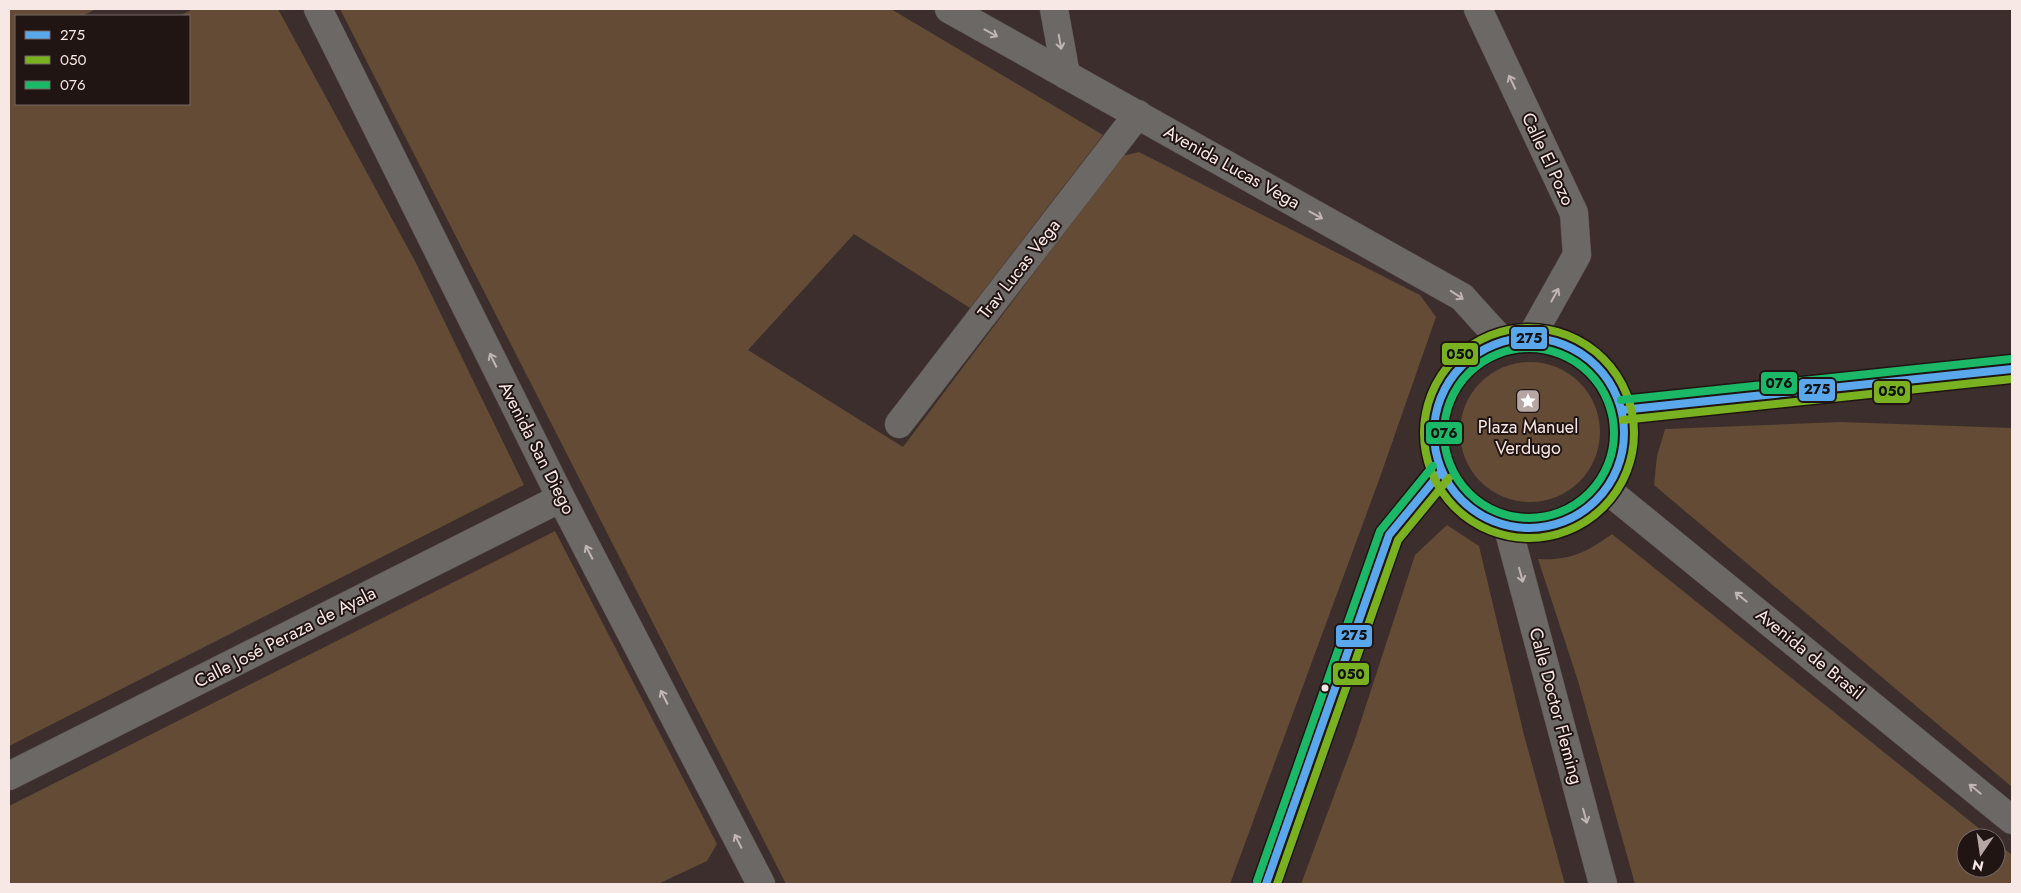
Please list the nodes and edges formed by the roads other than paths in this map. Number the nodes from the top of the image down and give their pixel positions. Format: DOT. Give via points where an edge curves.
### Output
graph roads {
  1 [pos="318,9"];
  2 [pos="949,9"];
  3 [pos="1054,9"];
  4 [pos="1478,9"];
  5 [pos="1066,75"];
  6 [pos="1138,114"];
  7 [pos="1531,337"];
  8 [pos="1502,341"];
  9 [pos="2012,369"];
  10 [pos="1622,410"];
  11 [pos="899,424"];
  12 [pos="1441,472"];
  13 [pos="1606,489"];
  14 [pos="561,498"];
  15 [pos="1508,528"];
  16 [pos="9,776"];
  17 [pos="2012,820"];
  18 [pos="761,884"];
  19 [pos="1266,884"];
  20 [pos="1604,884"];
  14 -- 1 [label="street, Avenida San Diego, one-way"];
  2 -- 5 [label="street, Avenida Lucas Vega, one-way"];
  3 -- 5 [label="street, one-way"];
  7 -- 4 [label="street, Calle El Pozo, one-way" via="1577,255 1574,213"];
  5 -- 6 [label="street, Avenida Lucas Vega"];
  6 -- 8 [label="street, Avenida Lucas Vega, one-way" via="1462,297"];
  6 -- 11 [label="street, Trav Lucas Vega"];
  7 -- 8 [label="street"];
  7 -- 10 [label="street" via="1568,346 1601,369"];
  8 -- 12 [label="street" via="1465,362 1447,382 1436,410 1434,442"];
  9 -- 10 [label="street"];
  10 -- 13 [label="street" via="1626,435 1621,462"];
  12 -- 15 [label="street" via="1471,510"];
  12 -- 19 [label="street" via="1389,535"];
  13 -- 15 [label="street" via="1594,504 1575,518 1548,527"];
  17 -- 13 [label="street, Avenida de Brasil, one-way"];
  14 -- 16 [label="street, Calle José Peraza de Ayala"];
  18 -- 14 [label="street, Avenida San Diego, one-way"];
  15 -- 20 [label="street, Calle Doctor Fleming, one-way"];
}
